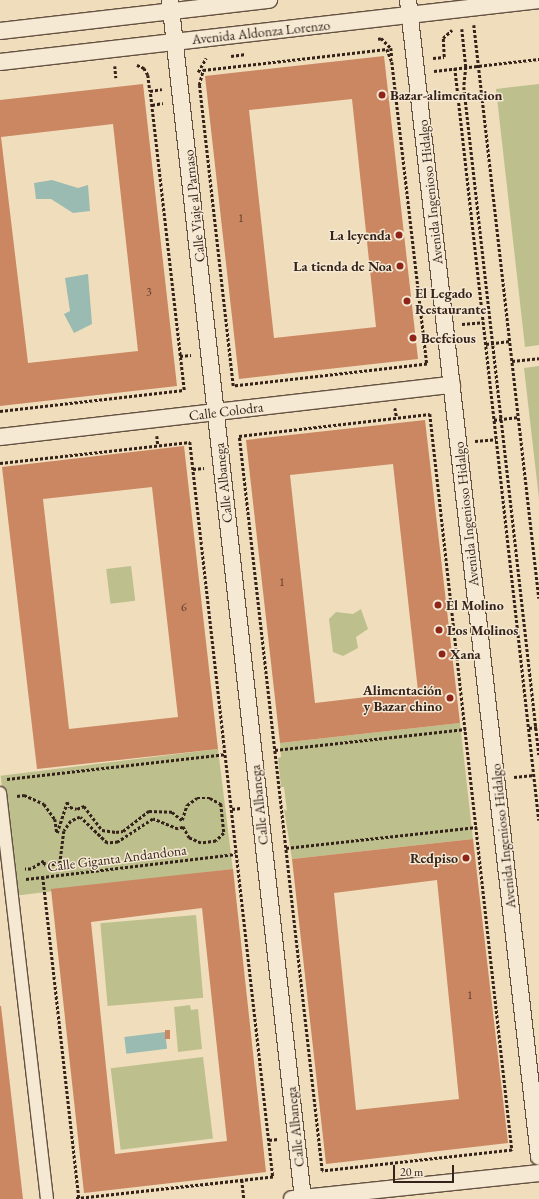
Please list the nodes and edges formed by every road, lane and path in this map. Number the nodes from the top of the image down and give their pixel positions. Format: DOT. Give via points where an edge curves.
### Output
graph roads {
  1 [pos="269,0"];
  2 [pos="539,0"];
  3 [pos="170,6"];
  4 [pos="409,7"];
  5 [pos="473,8"];
  6 [pos="0,31"];
  7 [pos="174,36"];
  8 [pos="375,39"];
  9 [pos="252,53"];
  10 [pos="228,56"];
  11 [pos="212,57"];
  12 [pos="539,59"];
  13 [pos="0,62"];
  14 [pos="392,62"];
  15 [pos="134,64"];
  16 [pos="121,65"];
  17 [pos="479,66"];
  18 [pos="107,67"];
  19 [pos="416,67"];
  20 [pos="466,67"];
  21 [pos="455,68"];
  22 [pos="394,75"];
  23 [pos="199,84"];
  24 [pos="180,88"];
  25 [pos="150,90"];
  26 [pos="510,341"];
  27 [pos="494,343"];
  28 [pos="486,344"];
  29 [pos="539,358"];
  30 [pos="512,361"];
  31 [pos="452,385"];
  32 [pos="0,410"];
  33 [pos="216,413"];
  34 [pos="519,417"];
  35 [pos="502,419"];
  36 [pos="494,420"];
  37 [pos="0,437"];
  38 [pos="0,463"];
  39 [pos="539,598"];
  40 [pos="537,727"];
  41 [pos="529,728"];
  42 [pos="466,729"];
  43 [pos="275,750"];
  44 [pos="225,754"];
  45 [pos="539,754"];
  46 [pos="0,780"];
  47 [pos="0,797"];
  48 [pos="539,816"];
  49 [pos="539,820"];
  50 [pos="477,826"];
  51 [pos="286,848"];
  52 [pos="236,854"];
  53 [pos="8,867"];
  54 [pos="43,877"];
  55 [pos="10,881"];
  56 [pos="539,1157"];
  57 [pos="539,1173"];
  58 [pos="242,1180"];
  59 [pos="298,1198"];
  60 [pos="47,1199"];
  61 [pos="75,1199"];
  62 [pos="79,1199"];
  63 [pos="244,1199"];
  1 -- 3 [label="street"];
  2 -- 5 [label="street, Avenida Aldonza Lorenzo"];
  3 -- 6 [label="street"];
  3 -- 7 [label="street, Calle Viaje al Parnaso"];
  4 -- 5 [label="street, Avenida Aldonza Lorenzo"];
  4 -- 7 [label="street, Avenida Aldonza Lorenzo"];
  4 -- 19 [label="street, Avenida Ingenioso Hidalgo"];
  5 -- 17 [label="path"];
  7 -- 13 [label="street, Avenida Aldonza Lorenzo" via="152,34 113,48"];
  7 -- 24 [label="street, Calle Viaje al Parnaso"];
  8 -- 14 [label="path" via="381,38 391,48"];
  9 -- 10 [label="path"];
  11 -- 23 [label="path" via="205,58 198,70"];
  12 -- 17 [label="path"];
  14 -- 19 [label="path"];
  14 -- 22 [label="path"];
  14 -- 23 [label="path" via="387,49 203,70"];
  15 -- 25 [label="path" via="144,68 148,75"];
  16 -- 18 [label="path"];
  17 -- 20 [label="path"];
  17 -- 26 [label="path"];
  19 -- 20 [label="path" via="444,57 443,38 449,30 462,29"];
  19 -- 21 [label="path"];
  19 -- 22 [label="path"];
  19 -- 31 [label="street, Avenida Ingenioso Hidalgo"];
  20 -- 21 [label="path"];
  20 -- 27 [label="path" via="464,87"];
  21 -- 28 [label="path"];
  22 -- 23 [label="path" via="426,364 233,386"];
  23 -- 24 [label="path"];
  24 -- 25 [label="path"];
  24 -- 33 [label="street, Calle Viaje al Parnaso"];
  25 -- 32 [label="path" via="184,390"];
  26 -- 27 [label="path"];
  26 -- 30 [label="path"];
  27 -- 28 [label="path"];
  27 -- 35 [label="path"];
  28 -- 36 [label="path"];
  29 -- 30 [label="path"];
  30 -- 34 [label="path"];
  31 -- 33 [label="street, Calle Colodra"];
  31 -- 56 [label="street, Avenida Ingenioso Hidalgo"];
  33 -- 37 [label="street, Calle Colodra"];
  33 -- 59 [label="street, Calle Albanega"];
  34 -- 35 [label="path"];
  34 -- 39 [label="path"];
  35 -- 36 [label="path"];
  35 -- 40 [label="path"];
  36 -- 41 [label="path"];
  38 -- 44 [label="path" via="190,442"];
  40 -- 41 [label="path"];
  40 -- 45 [label="path"];
  41 -- 48 [label="path"];
  42 -- 43 [label="path"];
  42 -- 43 [label="path" via="430,414 239,436"];
  42 -- 50 [label="path"];
  43 -- 51 [label="path"];
  44 -- 46 [label="path"];
  44 -- 52 [label="path"];
  47 -- 53 [label="street"];
  47 -- 53 [label="path" via="24,795 38,800 50,810 55,819 57,833 67,802 70,807 77,809 84,806 102,830 116,832 123,831 149,811 172,812 182,820 187,806 197,798 210,798 221,804 224,833 216,841 201,843 189,838 183,827 178,829 153,819 118,842 107,843 80,818 71,820 64,832 60,864 44,865 44,860 31,869"];
  48 -- 49 [label="path"];
  50 -- 51 [label="path"];
  50 -- 51 [label="path" via="512,1150 322,1171"];
  52 -- 54 [label="path, Calle Giganta Andandona"];
  52 -- 58 [label="path" via="273,1177"];
  53 -- 55 [label="street"];
  54 -- 55 [label="path, Calle Giganta Andandona"];
  54 -- 62 [label="path"];
  55 -- 60 [label="street"];
  57 -- 59 [label="street"];
  58 -- 62 [label="path"];
  58 -- 63 [label="path"];
  61 -- 62 [label="path"];
}
